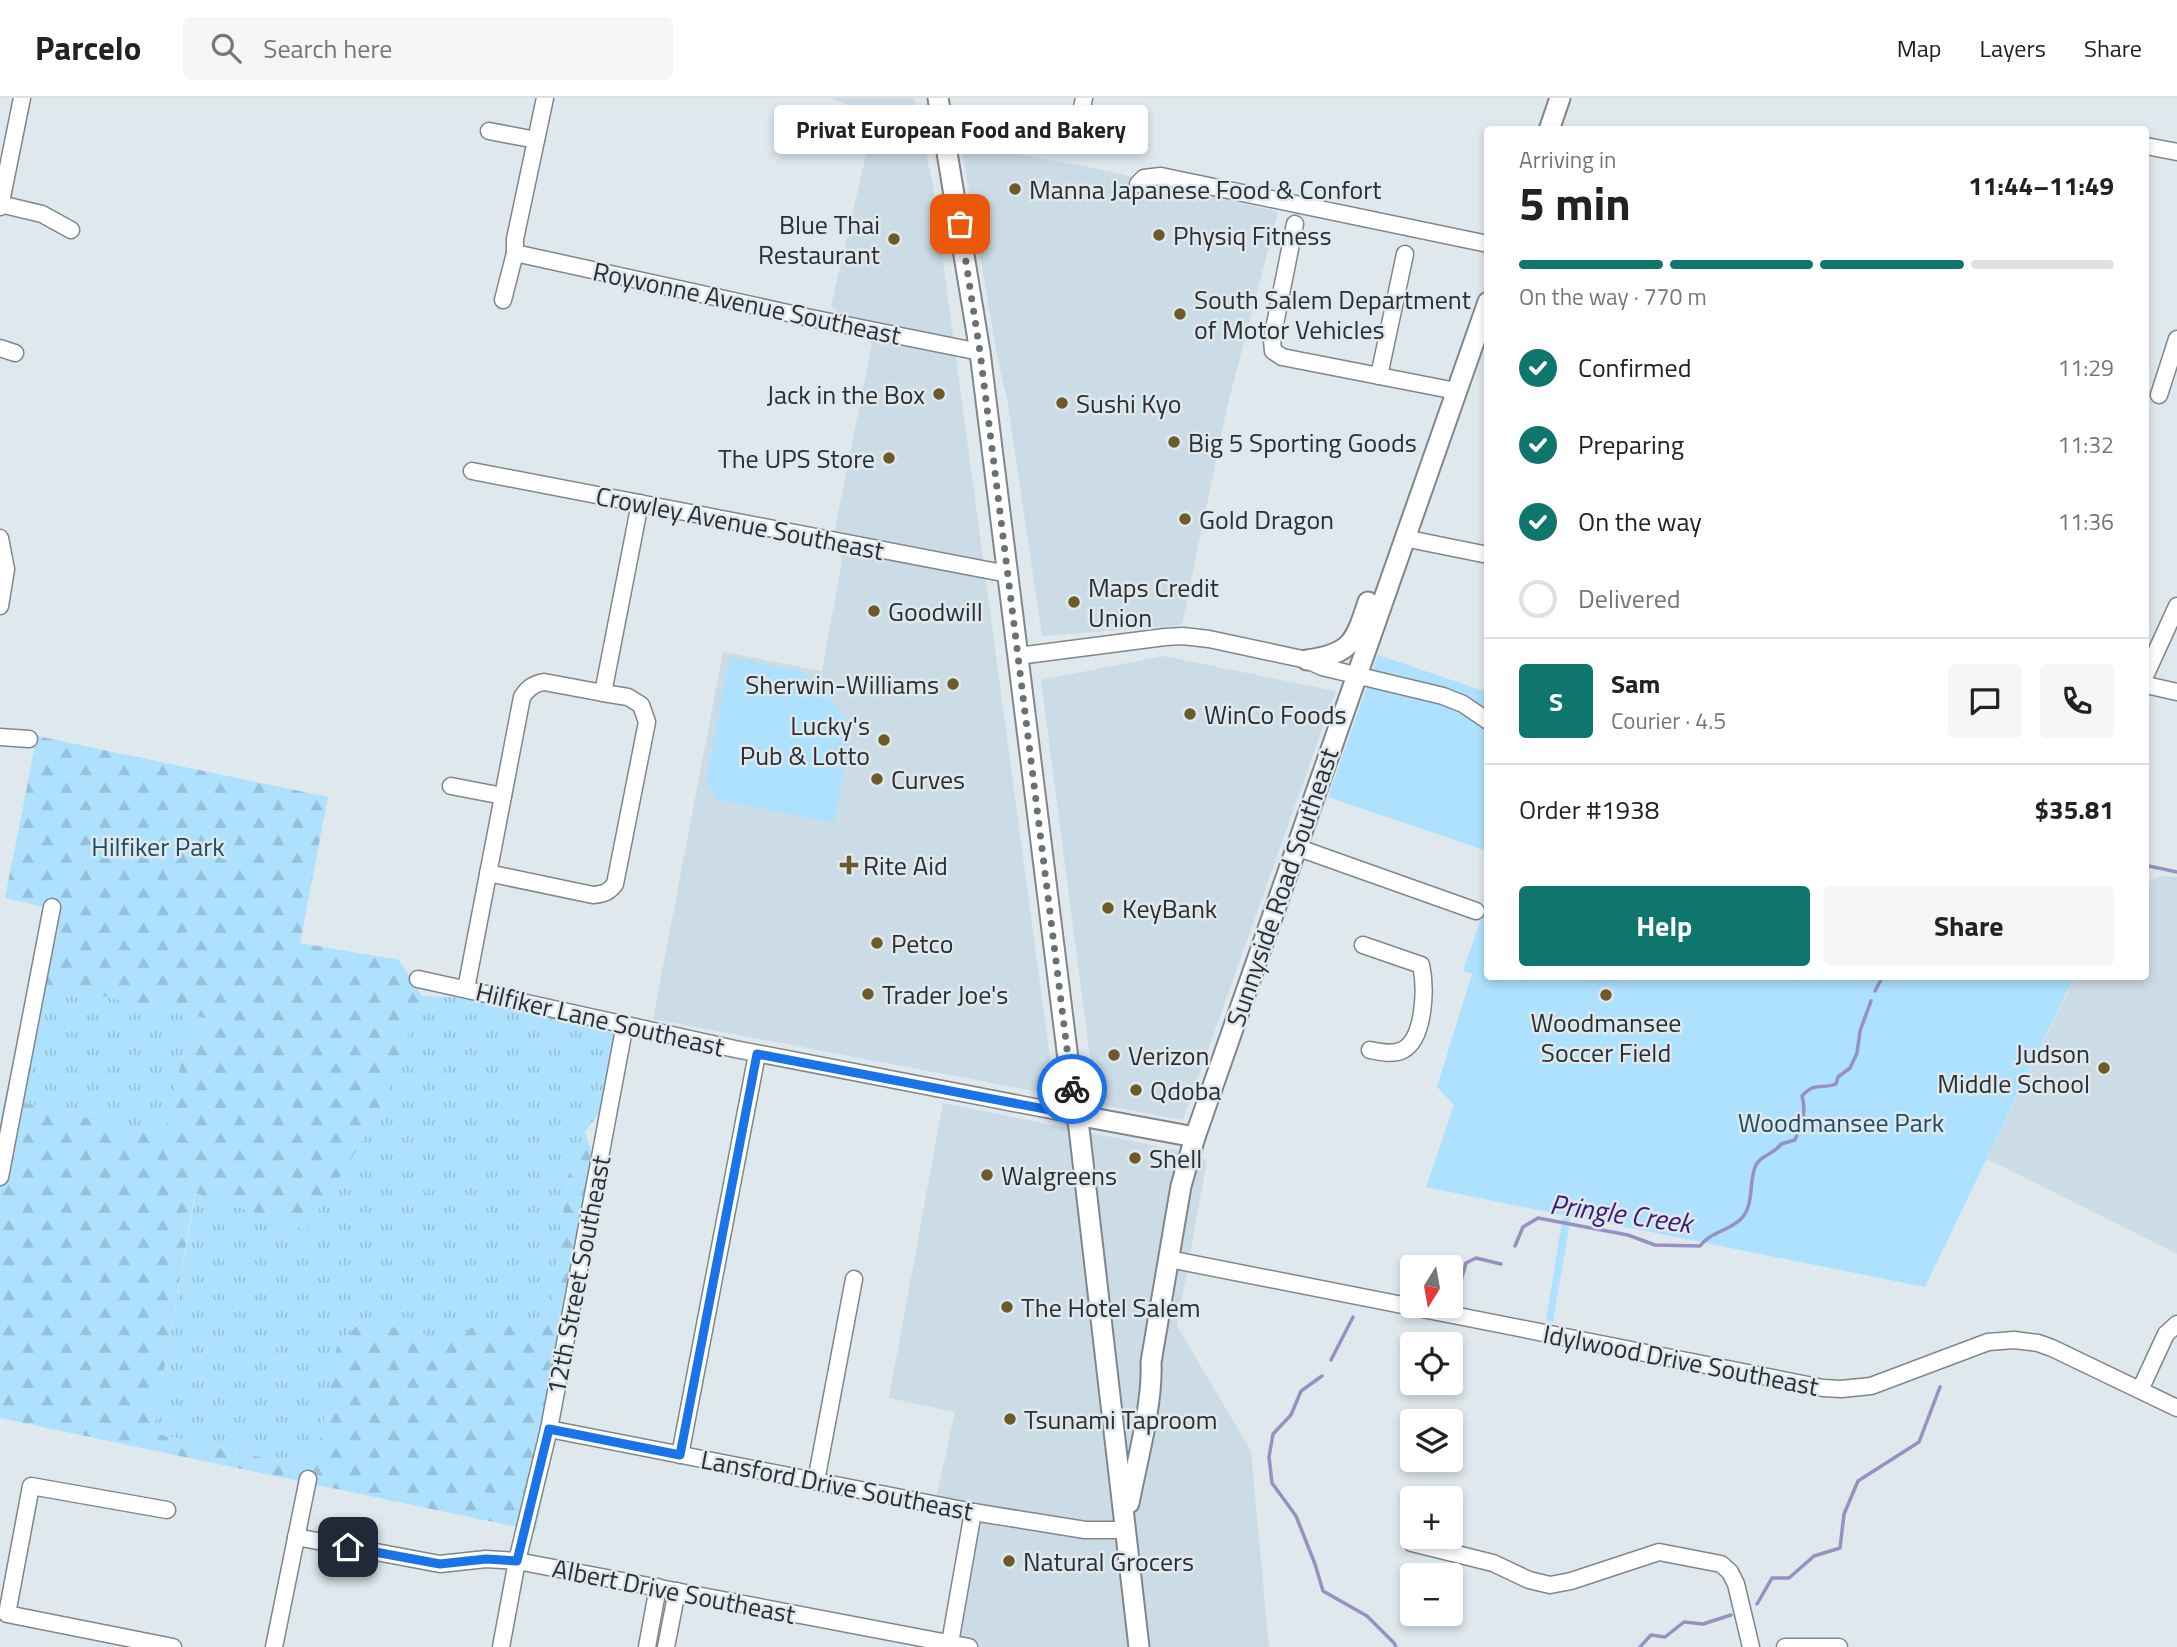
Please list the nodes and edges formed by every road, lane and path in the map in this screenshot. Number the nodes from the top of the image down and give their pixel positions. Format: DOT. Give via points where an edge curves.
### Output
graph roads {
  1 [pos="22,98"];
  2 [pos="545,98"];
  3 [pos="938,98"];
  4 [pos="1084,98"];
  5 [pos="1560,98"];
  6 [pos="1550,126"];
  7 [pos="489,131"];
  8 [pos="1076,137"];
  9 [pos="536,141"];
  10 [pos="2149,147"];
  11 [pos="2177,152"];
  12 [pos="1138,184"];
  13 [pos="0,205"];
  14 [pos="1295,224"];
  15 [pos="71,230"];
  16 [pos="1484,243"];
  17 [pos="515,253"];
  18 [pos="1405,254"];
  19 [pos="503,300"];
  20 [pos="1484,313"];
  21 [pos="2177,339"];
  22 [pos="980,352"];
  23 [pos="1379,376"];
  24 [pos="1456,391"];
  25 [pos="2159,395"];
  26 [pos="472,471"];
  27 [pos="640,503"];
  28 [pos="0,538"];
  29 [pos="1404,538"];
  30 [pos="1484,554"];
  31 [pos="1008,575"];
  32 [pos="2177,606"];
  33 [pos="0,607"];
  34 [pos="1018,656"];
  35 [pos="1307,660"];
  36 [pos="2149,667"];
  37 [pos="1357,676"];
  38 [pos="2149,686"];
  39 [pos="2177,692"];
  40 [pos="603,693"];
  41 [pos="1484,718"];
  42 [pos="0,737"];
  43 [pos="29,739"];
  44 [pos="450,786"];
  45 [pos="503,796"];
  46 [pos="1296,847"];
  47 [pos="488,873"];
  48 [pos="52,907"];
  49 [pos="1476,911"];
  50 [pos="1363,945"];
  51 [pos="418,979"];
  52 [pos="466,989"];
  53 [pos="625,1024"];
  54 [pos="1370,1050"];
  55 [pos="757,1054"];
  56 [pos="1076,1115"];
  57 [pos="1195,1137"];
  58 [pos="0,1177"];
  59 [pos="1170,1259"];
  60 [pos="854,1279"];
  61 [pos="2177,1324"];
  62 [pos="2140,1390"];
  63 [pos="2177,1408"];
  64 [pos="549,1429"];
  65 [pos="680,1455"];
  66 [pos="308,1479"];
  67 [pos="816,1481"];
  68 [pos="167,1510"];
  69 [pos="974,1512"];
  70 [pos="1126,1526"];
  71 [pos="296,1537"];
  72 [pos="1436,1549"];
  73 [pos="517,1561"];
  74 [pos="658,1587"];
  75 [pos="677,1591"];
  76 [pos="950,1643"];
  77 [pos="173,1647"];
  78 [pos="274,1647"];
  79 [pos="501,1647"];
  80 [pos="647,1647"];
  81 [pos="666,1647"];
  82 [pos="969,1647"];
  83 [pos="1139,1647"];
  84 [pos="1751,1647"];
  85 [pos="1785,1647"];
  86 [pos="1839,1647"];
  1 -- 13 [label="street"];
  2 -- 9 [label="street"];
  3 -- 22 [label="main road"];
  4 -- 8 [label="street"];
  5 -- 6 [label="main road"];
  7 -- 9 [label="street"];
  9 -- 17 [label="street"];
  10 -- 11 [label="street"];
  12 -- 16 [label="street" via="1144,178 1161,176"];
  13 -- 15 [label="street" via="42,214"];
  14 -- 23 [label="street" via="1273,351 1282,357"];
  17 -- 19 [label="street"];
  17 -- 22 [label="street, Royvonne Avenue Southeast"];
  18 -- 23 [label="street"];
  20 -- 24 [label="main road, Sunnyside Road Southeast"];
  21 -- 25 [label="street"];
  22 -- 31 [label="main road"];
  23 -- 24 [label="street"];
  24 -- 29 [label="main road, Sunnyside Road Southeast"];
  26 -- 27 [label="street, Crowley Avenue Southeast"];
  27 -- 31 [label="street, Crowley Avenue Southeast"];
  27 -- 40 [label="street"];
  28 -- 33 [label="street" via="6,569"];
  29 -- 30 [label="street"];
  29 -- 35 [label="main road" via="1381,565 1350,643 1334,655"];
  29 -- 37 [label="main road, Sunnyside Road Southeast"];
  31 -- 34 [label="main road"];
  32 -- 36 [label="street"];
  34 -- 35 [label="street" via="1183,636"];
  34 -- 56 [label="main road"];
  35 -- 37 [label="street"];
  37 -- 41 [label="street" via="1443,696"];
  37 -- 46 [label="main road, Sunnyside Road Southeast"];
  38 -- 39 [label="street"];
  40 -- 45 [label="street" via="544,682 527,689"];
  40 -- 47 [label="street" via="628,697 641,705 647,722 615,884 611,890 593,895"];
  42 -- 43 [label="street"];
  44 -- 45 [label="street"];
  45 -- 47 [label="street"];
  46 -- 49 [label="street"];
  46 -- 57 [label="main road, Sunnyside Road Southeast"];
  47 -- 52 [label="street"];
  48 -- 58 [label="street"];
  50 -- 54 [label="street" via="1421,965 1425,996 1415,1035 1406,1049 1396,1053"];
  51 -- 52 [label="street, Hilfiker Lane Southeast"];
  52 -- 53 [label="street, Hilfiker Lane Southeast"];
  53 -- 55 [label="street, Hilfiker Lane Southeast"];
  53 -- 64 [label="street, 12th Street Southeast"];
  55 -- 56 [label="street, Hilfiker Lane Southeast"];
  55 -- 65 [label="street"];
  56 -- 57 [label="main road, Hilfiker Lane Southeast"];
  56 -- 70 [label="main road"];
  57 -- 59 [label="main road, Sunnyside Road Southeast" via="1181,1186"];
  59 -- 62 [label="street, Idylwood Drive Southeast" via="1809,1387 1871,1386 1981,1344 2014,1340 2052,1348"];
  59 -- 70 [label="main road, Sunnyside Road Southeast"];
  60 -- 67 [label="street"];
  61 -- 62 [label="street" via="2166,1334"];
  62 -- 63 [label="street, Idylwood Drive Southeast"];
  64 -- 65 [label="street, Lansford Drive Southeast"];
  64 -- 73 [label="street, 12th Street Southeast"];
  65 -- 67 [label="street, Lansford Drive Southeast"];
  66 -- 71 [label="street"];
  67 -- 69 [label="street, Lansford Drive Southeast"];
  68 -- 77 [label="street" via="31,1486 7,1615"];
  69 -- 70 [label="street, Lansford Drive Southeast" via="1085,1530"];
  69 -- 76 [label="street"];
  70 -- 83 [label="main road"];
  71 -- 73 [label="street, Albert Drive Southeast" via="440,1564"];
  71 -- 78 [label="street"];
  72 -- 84 [label="street" via="1493,1563 1550,1585 1659,1552 1721,1564 1736,1584"];
  73 -- 74 [label="street, Albert Drive Southeast"];
  73 -- 79 [label="street, 12th Street Southeast"];
  74 -- 75 [label="street, Albert Drive Southeast"];
  74 -- 80 [label="street"];
  75 -- 76 [label="street, Albert Drive Southeast"];
  75 -- 81 [label="street"];
  76 -- 82 [label="street, Albert Drive Southeast"];
  85 -- 86 [label="street"];
}
